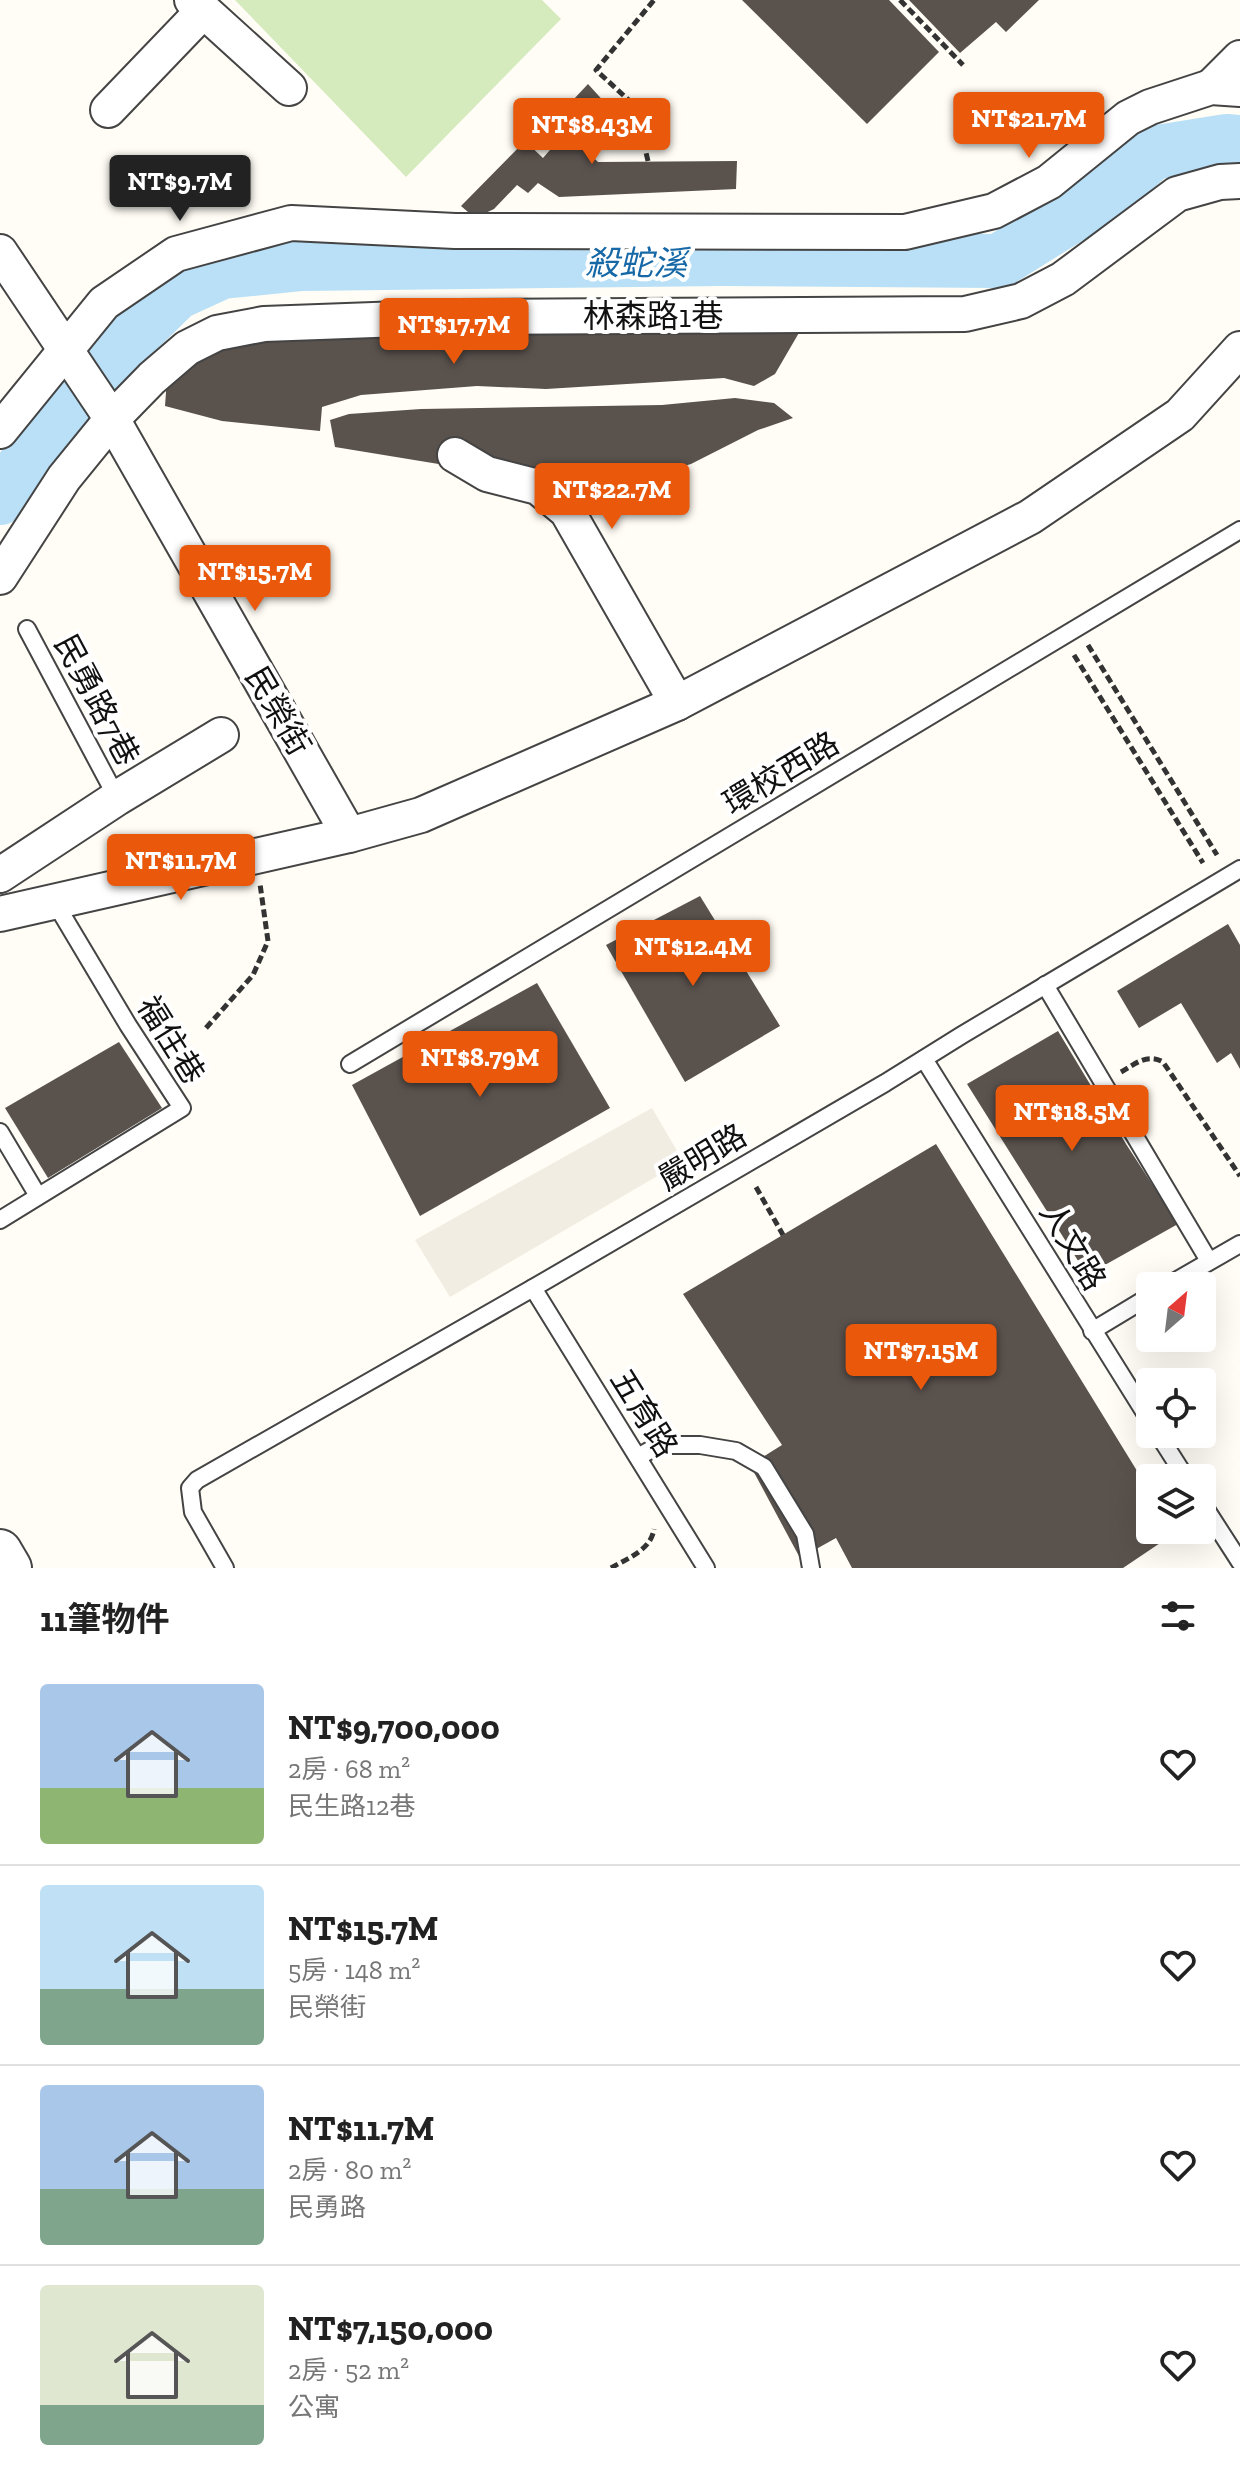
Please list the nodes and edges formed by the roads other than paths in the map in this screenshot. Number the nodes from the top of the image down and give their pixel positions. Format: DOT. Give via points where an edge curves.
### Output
graph roads {
  1 [pos="198,6"];
  2 [pos="1240,58"];
  3 [pos="289,88"];
  4 [pos="1226,88"];
  5 [pos="108,110"];
  6 [pos="1240,181"];
  7 [pos="5,272"];
  8 [pos="66,349"];
  9 [pos="1240,349"];
  10 [pos="112,419"];
  11 [pos="0,431"];
  12 [pos="455,455"];
  13 [pos="1240,530"];
  14 [pos="0,577"];
  15 [pos="27,629"];
  16 [pos="677,703"];
  17 [pos="221,735"];
  18 [pos="117,798"];
  19 [pos="349,835"];
  20 [pos="1240,869"];
  21 [pos="0,875"];
  22 [pos="54,901"];
  23 [pos="0,914"];
  24 [pos="1045,985"];
  25 [pos="924,1059"];
  26 [pos="350,1064"];
  27 [pos="0,1132"];
  28 [pos="38,1196"];
  29 [pos="0,1220"];
  30 [pos="1240,1244"];
  31 [pos="1209,1261"];
  32 [pos="1191,1272"];
  33 [pos="533,1288"];
  34 [pos="1136,1304"];
  35 [pos="1092,1331"];
  36 [pos="1136,1399"];
  37 [pos="638,1457"];
  38 [pos="1216,1525"];
  39 [pos="0,1551"];
  40 [pos="1239,1560"];
  41 [pos="10,1568"];
  42 [pos="225,1568"];
  43 [pos="706,1568"];
  44 [pos="811,1568"];
  1 -- 3 [label="street"];
  1 -- 5 [label="street"];
  2 -- 4 [label="street"];
  4 -- 8 [label="street" via="1150,107 1128,118 1049,182 994,211 905,232 455,231 291,223 176,254 104,303"];
  6 -- 10 [label="street, 林森路1巷" via="1177,194 1063,279 1021,301 965,314 456,317 264,324 217,333 187,348"];
  7 -- 8 [label="street"];
  8 -- 10 [label="street, 民榮街"];
  8 -- 11 [label="street"];
  9 -- 16 [label="street" via="1180,415 1030,517"];
  10 -- 14 [label="street, 林森路1巷" via="64,478"];
  10 -- 19 [label="street, 民榮街"];
  12 -- 16 [label="street" via="487,474 538,487 567,511"];
  13 -- 26 [label="lane, 環校西路"];
  15 -- 18 [label="lane, 民勇路7巷"];
  16 -- 19 [label="street" via="421,815"];
  17 -- 18 [label="street"];
  18 -- 21 [label="street"];
  19 -- 22 [label="street"];
  20 -- 24 [label="lane, 嚴明路"];
  22 -- 23 [label="street"];
  22 -- 28 [label="lane, 福住巷" via="182,1108"];
  24 -- 25 [label="lane, 嚴明路"];
  24 -- 31 [label="lane"];
  25 -- 33 [label="lane, 嚴明路"];
  25 -- 35 [label="lane, 人文路"];
  27 -- 28 [label="lane"];
  28 -- 29 [label="lane, 福住巷"];
  30 -- 31 [label="lane"];
  31 -- 32 [label="lane"];
  33 -- 37 [label="lane, 五育路"];
  33 -- 42 [label="lane, 嚴明路" via="205,1474 190,1488 193,1512"];
  34 -- 35 [label="lane"];
  35 -- 36 [label="lane, 人文路"];
  37 -- 43 [label="lane, 五育路"];
  37 -- 44 [label="lane" via="659,1445 700,1445 736,1451 764,1467 805,1534"];
  38 -- 40 [label="lane"];
  39 -- 41 [label="street"];
}
